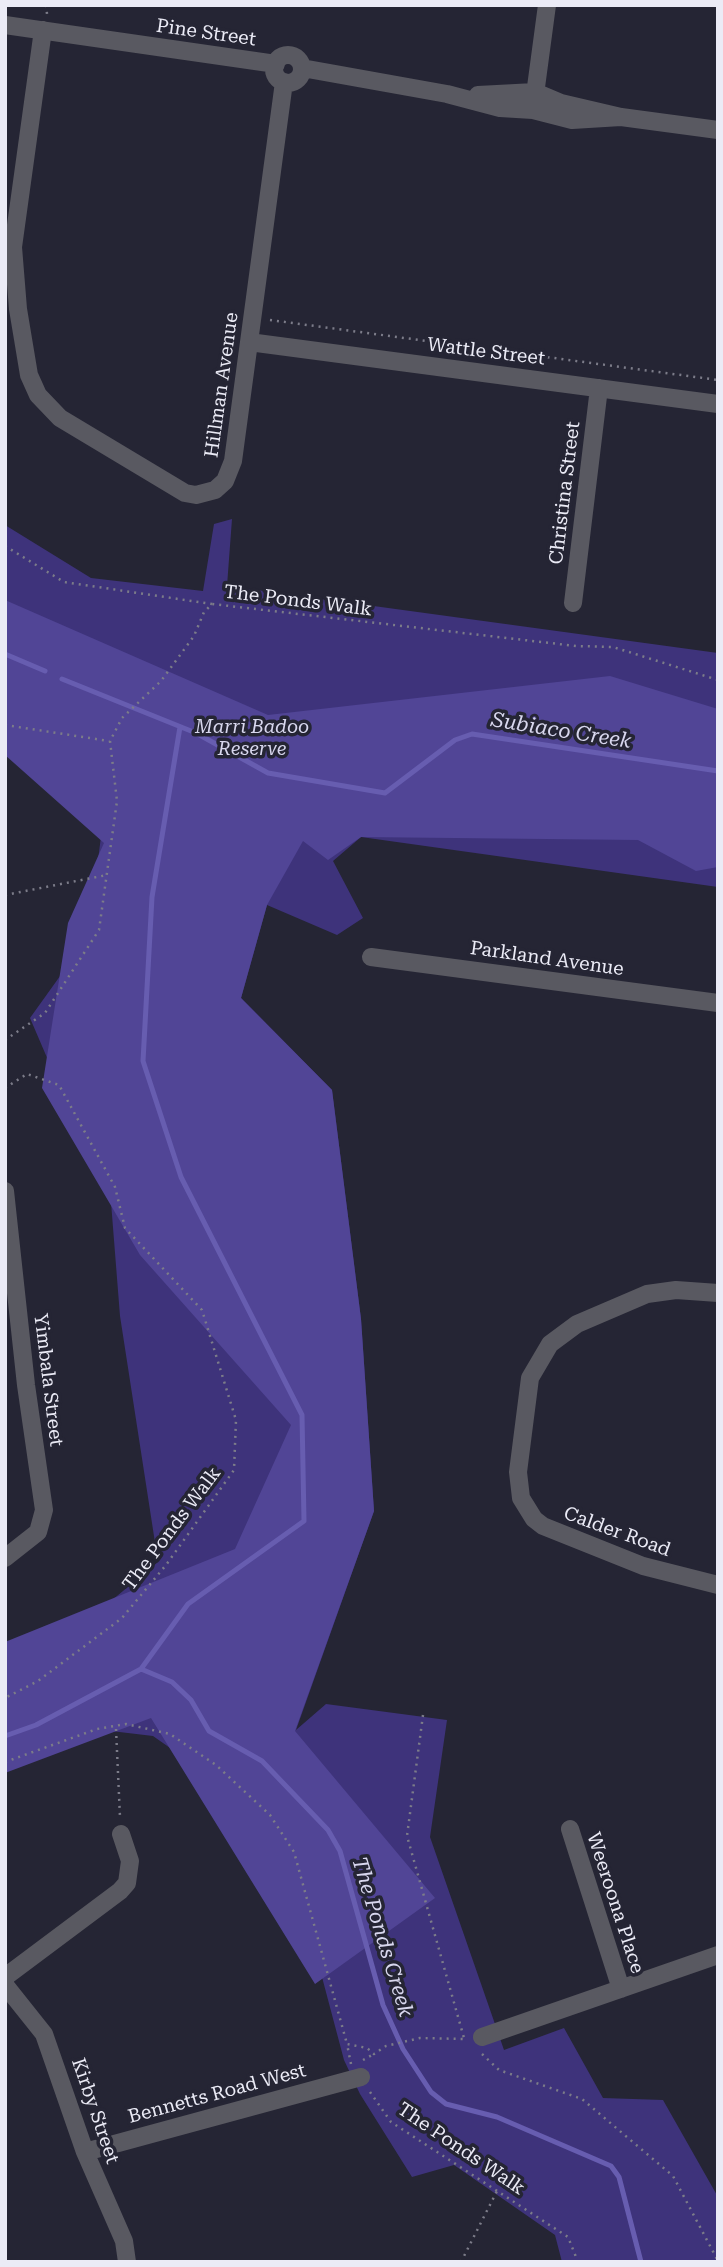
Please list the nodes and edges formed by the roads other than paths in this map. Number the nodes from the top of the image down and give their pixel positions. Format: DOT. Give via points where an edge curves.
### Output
graph roads {
  1 [pos="547,5"];
  2 [pos="5,25"];
  3 [pos="43,30"];
  4 [pos="275,64"];
  5 [pos="302,68"];
  6 [pos="284,82"];
  7 [pos="534,101"];
  8 [pos="718,130"];
  9 [pos="12,308"];
  10 [pos="249,342"];
  11 [pos="599,388"];
  12 [pos="718,404"];
  13 [pos="573,603"];
  14 [pos="371,957"];
  15 [pos="718,1003"];
  16 [pos="5,1191"];
  17 [pos="718,1293"];
  18 [pos="5,1558"];
  19 [pos="718,1585"];
  20 [pos="569,1829"];
  21 [pos="121,1835"];
  22 [pos="718,1955"];
  23 [pos="5,1977"];
  24 [pos="5,1985"];
  25 [pos="621,1989"];
  26 [pos="482,2037"];
  27 [pos="361,2077"];
  28 [pos="85,2152"];
  29 [pos="127,2262"];
  1 -- 7 [label="street"];
  2 -- 3 [label="street, Pine Street"];
  3 -- 4 [label="street, Pine Street"];
  3 -- 9 [label="street, Hillman Avenue" via="15,228"];
  4 -- 5 [label="street" via="290,55"];
  4 -- 6 [label="street" via="277,77"];
  5 -- 6 [label="street" via="297,79"];
  5 -- 7 [label="street" via="447,94"];
  6 -- 10 [label="street, Hillman Avenue"];
  7 -- 8 [label="street"];
  9 -- 10 [label="street, Hillman Avenue" via="29,375 48,407 73,428 175,488 196,495 215,490 231,471"];
  10 -- 11 [label="street, Wattle Street"];
  11 -- 12 [label="street, Wattle Street"];
  11 -- 13 [label="street, Christina Street"];
  14 -- 15 [label="street, Parkland Avenue"];
  16 -- 18 [label="street, Yimbala Street" via="44,1510 38,1532"];
  17 -- 19 [label="street, Calder Road" via="676,1290 647,1294 562,1333 541,1355 530,1378 518,1472 521,1498 543,1526 643,1566"];
  20 -- 25 [label="street, Weeroona Place"];
  21 -- 23 [label="street" via="130,1861 127,1883"];
  22 -- 25 [label="street"];
  24 -- 28 [label="street, Kirby Street" via="44,2034"];
  25 -- 26 [label="street"];
  27 -- 28 [label="street, Bennetts Road West"];
  28 -- 29 [label="street, Kirby Street" via="124,2241"];
}
